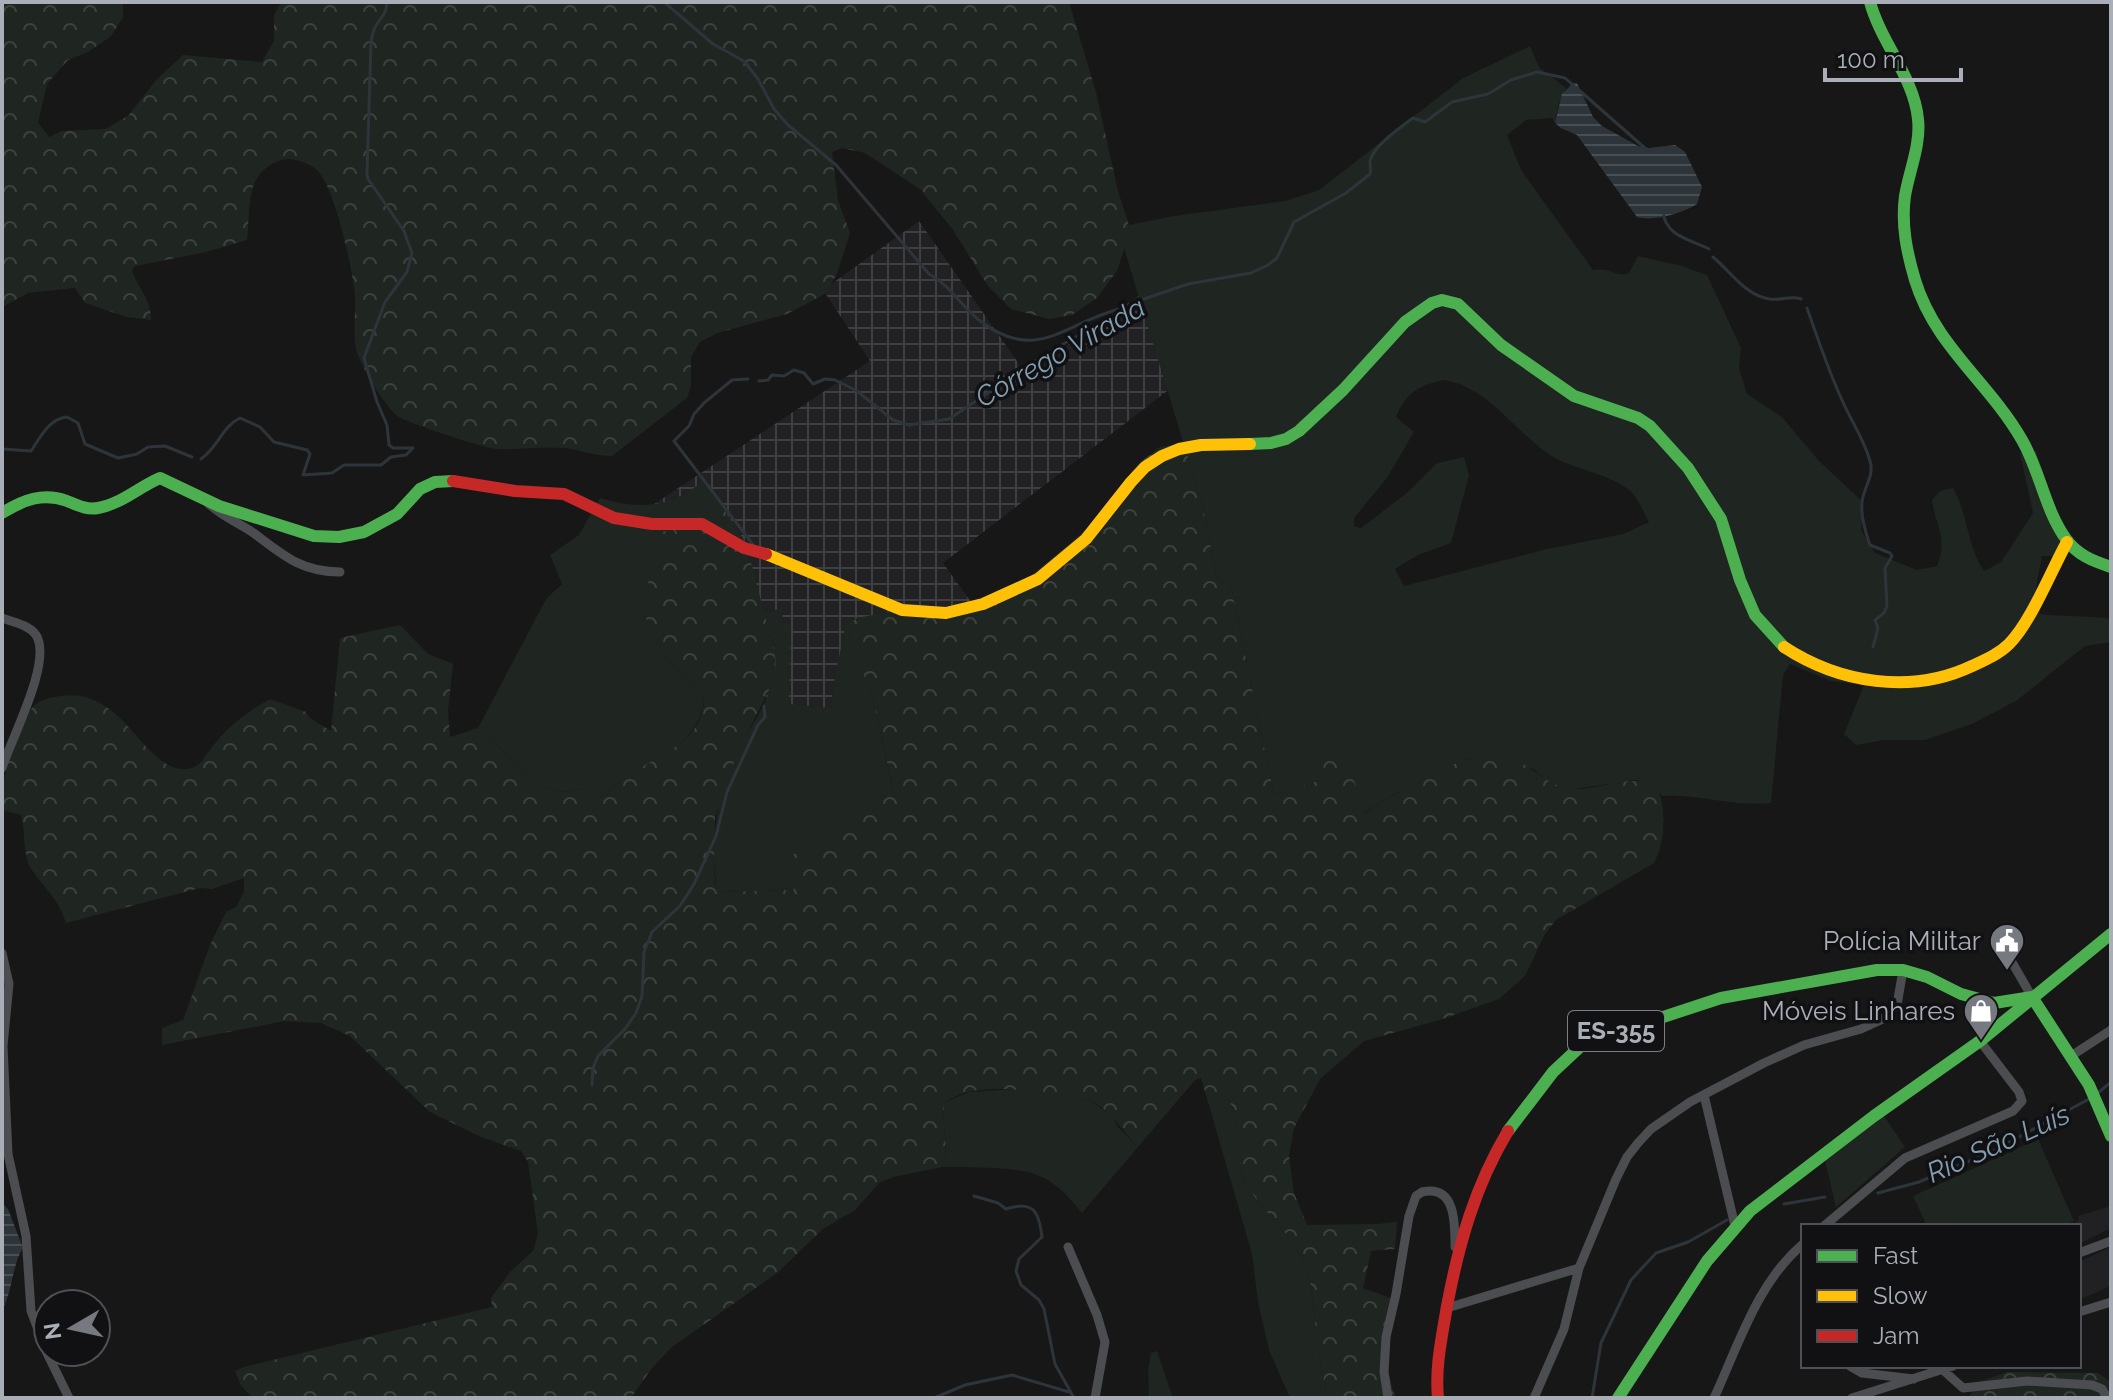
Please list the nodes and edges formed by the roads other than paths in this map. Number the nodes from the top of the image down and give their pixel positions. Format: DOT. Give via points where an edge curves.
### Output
graph roads {
  1 [pos="1870,2"];
  2 [pos="205,500"];
  3 [pos="2,513"];
  4 [pos="2067,542"];
  5 [pos="2111,567"];
  6 [pos="340,572"];
  7 [pos="2,618"];
  8 [pos="2,768"];
  9 [pos="2111,934"];
  10 [pos="2,953"];
  11 [pos="2009,957"];
  12 [pos="1903,970"];
  13 [pos="2032,997"];
  14 [pos="1981,1000"];
  15 [pos="2111,1030"];
  16 [pos="1990,1031"];
  17 [pos="1980,1041"];
  18 [pos="2071,1056"];
  19 [pos="1704,1095"];
  20 [pos="2110,1132"];
  21 [pos="1826,1224"];
  22 [pos="1735,1226"];
  23 [pos="2111,1241"];
  24 [pos="1801,1246"];
  25 [pos="1068,1247"];
  26 [pos="2081,1252"];
  27 [pos="1454,1267"];
  28 [pos="1579,1268"];
  29 [pos="2111,1302"];
  30 [pos="1447,1308"];
  31 [pos="2081,1311"];
  32 [pos="1853,1368"];
  33 [pos="1948,1368"];
  34 [pos="1943,1370"];
  35 [pos="1918,1379"];
  36 [pos="69,1398"];
  37 [pos="1095,1398"];
  38 [pos="1388,1398"];
  39 [pos="1438,1398"];
  40 [pos="1534,1398"];
  41 [pos="1618,1398"];
  42 [pos="1714,1398"];
  43 [pos="1852,1398"];
  44 [pos="2107,1398"];
  1 -- 4 [label="street" via="1918,117 1903,218 1923,303 1940,337 1979,378 2021,438"];
  2 -- 3 [label="street" via="160,478 96,509 44,495"];
  2 -- 4 [label="street" via="314,536 339,537 364,532 397,514 420,489 435,482 564,494 614,518 652,524 696,522 744,548 902,610 946,613 983,604 1038,579 1086,539 1131,482 1162,456 1201,445 1271,443 1299,431 1405,322 1442,300 1458,304 1501,345 1562,389 1650,426 1688,468 1721,519 1755,615 1785,648 1816,664 1860,679 1900,684 1947,678 1981,662 2020,630"];
  2 -- 6 [label="street" via="304,567"];
  4 -- 5 [label="street" via="2082,557"];
  7 -- 8 [label="street" via="31,630 40,643 37,674"];
  9 -- 13 [label="street"];
  10 -- 36 [label="street" via="9,984 3,1046 8,1154 26,1236 31,1311"];
  11 -- 13 [label="street"];
  12 -- 14 [label="street, ES-355"];
  12 -- 19 [label="street" via="1897,1005 1883,1019 1804,1045"];
  12 -- 27 [label="street, ES-355" via="1721,998 1584,1043 1522,1110 1493,1159 1478,1187"];
  13 -- 14 [label="street, ES-355"];
  13 -- 16 [label="street"];
  13 -- 18 [label="street"];
  14 -- 16 [label="street"];
  15 -- 18 [label="street"];
  16 -- 17 [label="street"];
  17 -- 21 [label="street" via="2019,1092 2021,1105 1905,1158"];
  17 -- 22 [label="street" via="1824,1153"];
  18 -- 20 [label="street"];
  19 -- 22 [label="street"];
  19 -- 28 [label="street" via="1651,1129 1627,1157"];
  22 -- 41 [label="street"];
  23 -- 26 [label="street"];
  24 -- 42 [label="street" via="1762,1293"];
  25 -- 37 [label="street" via="1104,1333"];
  27 -- 30 [label="street, ES-355"];
  27 -- 38 [label="street" via="1451,1206 1442,1194 1422,1192 1409,1216 1386,1337"];
  28 -- 30 [label="street"];
  28 -- 40 [label="street" via="1564,1329"];
  29 -- 31 [label="street"];
  30 -- 39 [label="street, ES-355"];
  32 -- 35 [label="street"];
  33 -- 34 [label="street"];
  34 -- 35 [label="street"];
  34 -- 44 [label="street" via="1963,1388 2027,1381 2092,1385"];
  35 -- 43 [label="street"];
}
